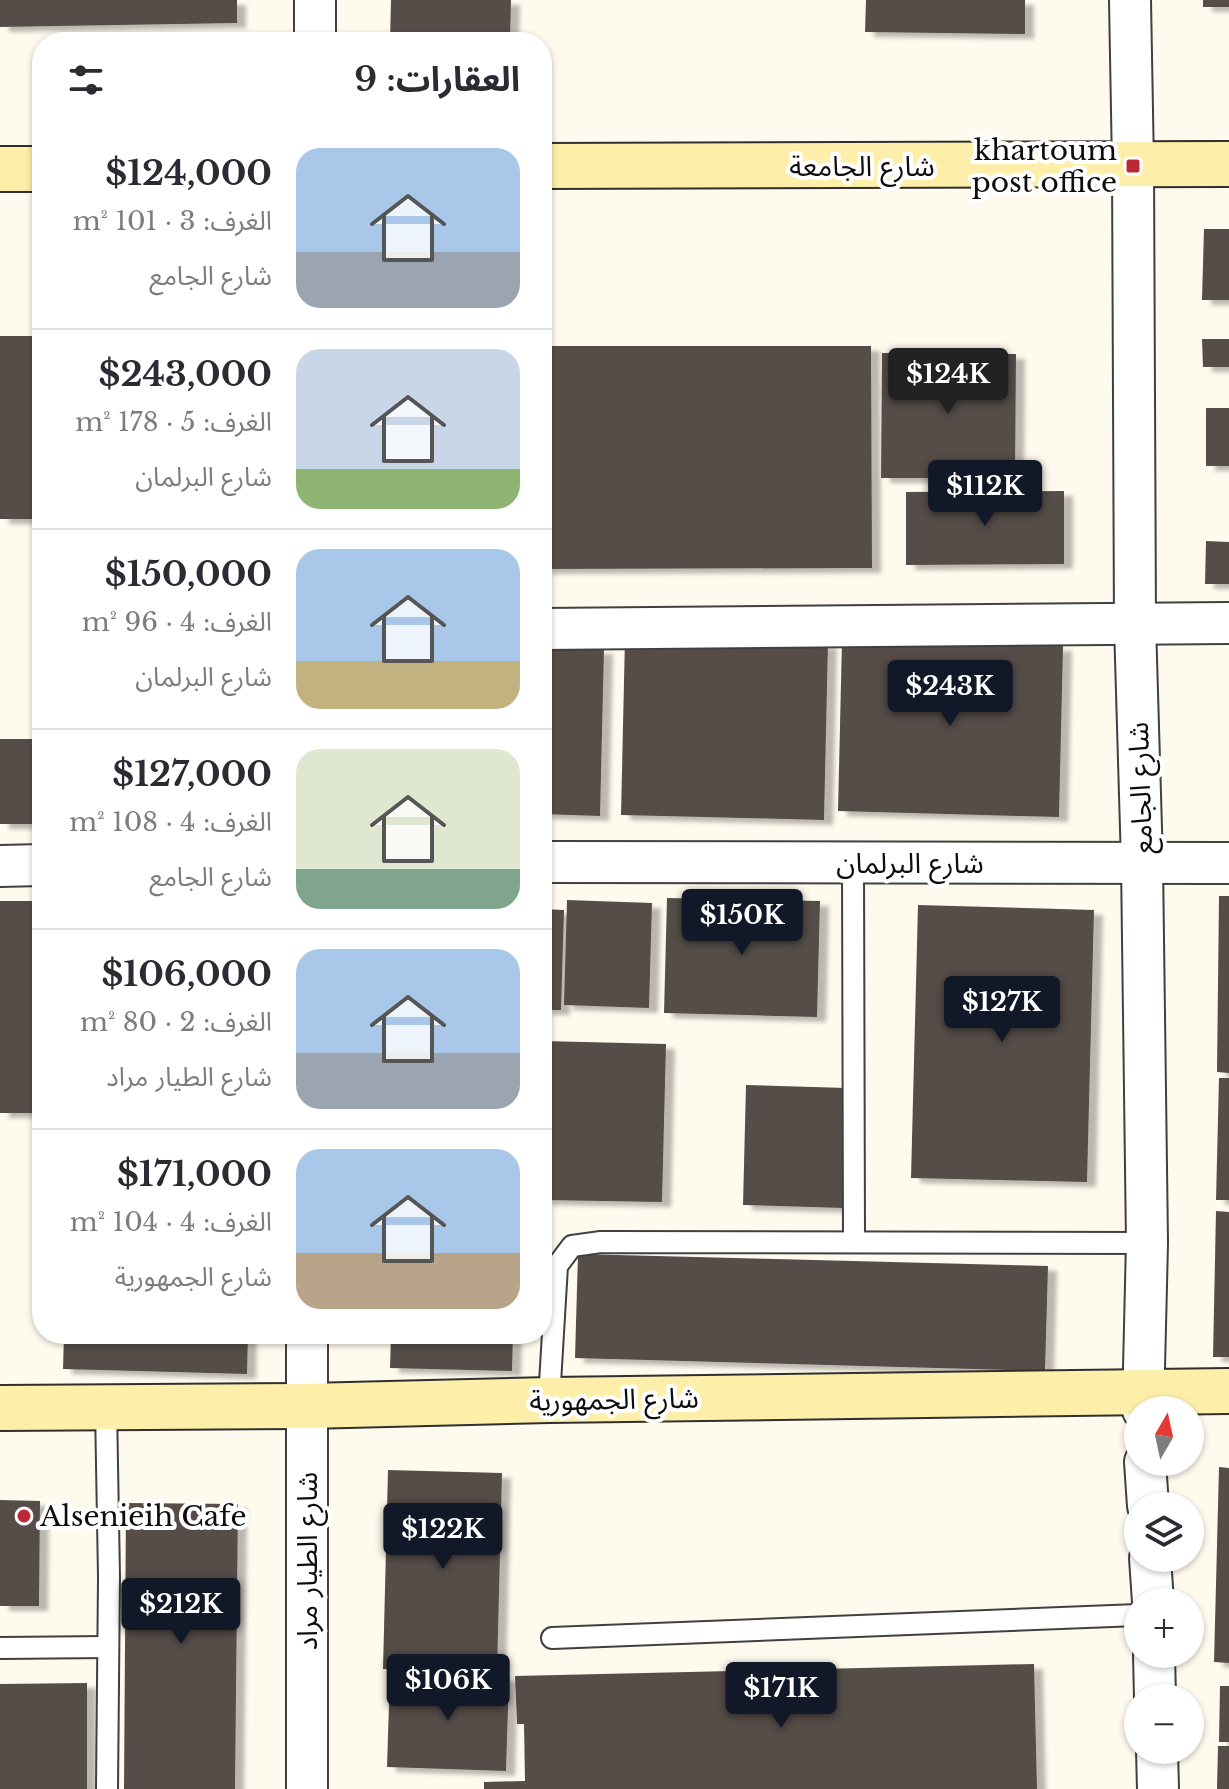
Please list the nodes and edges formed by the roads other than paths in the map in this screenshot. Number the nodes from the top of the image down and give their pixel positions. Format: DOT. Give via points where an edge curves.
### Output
graph roads {
  1 [pos="315,0"];
  2 [pos="1130,0"];
  3 [pos="315,32"];
  4 [pos="1229,164"];
  5 [pos="552,166"];
  6 [pos="1133,166"];
  7 [pos="0,169"];
  8 [pos="32,169"];
  9 [pos="1229,623"];
  10 [pos="1135,624"];
  11 [pos="552,629"];
  12 [pos="552,862"];
  13 [pos="853,863"];
  14 [pos="1142,863"];
  15 [pos="1229,863"];
  16 [pos="32,865"];
  17 [pos="0,866"];
  18 [pos="854,1242"];
  19 [pos="1147,1243"];
  20 [pos="307,1344"];
  21 [pos="1229,1391"];
  22 [pos="1143,1396"];
  23 [pos="1186,1396"];
  24 [pos="549,1400"];
  25 [pos="1124,1401"];
  26 [pos="307,1406"];
  27 [pos="106,1407"];
  28 [pos="0,1408"];
  29 [pos="1124,1616"];
  30 [pos="552,1638"];
  31 [pos="108,1647"];
  32 [pos="0,1648"];
  33 [pos="1157,1764"];
  34 [pos="107,1789"];
  35 [pos="307,1789"];
  36 [pos="1158,1789"];
  1 -- 3 [label="street"];
  2 -- 6 [label="street, شارع الجامع"];
  4 -- 6 [label="main road, شارع الجامعة"];
  5 -- 6 [label="main road, شارع الجامعة"];
  6 -- 10 [label="street, شارع الجامع"];
  7 -- 8 [label="main road"];
  9 -- 10 [label="street"];
  10 -- 11 [label="street"];
  10 -- 14 [label="street, شارع الجامع"];
  12 -- 13 [label="street, شارع البرلمان"];
  13 -- 14 [label="street, شارع البرلمان"];
  13 -- 18 [label="lane"];
  14 -- 15 [label="street, شارع البرلمان"];
  14 -- 19 [label="street, شارع الجامع"];
  16 -- 17 [label="street"];
  18 -- 19 [label="lane"];
  18 -- 24 [label="lane" via="572,1246 557,1266"];
  19 -- 22 [label="street, شارع الجامع"];
  20 -- 26 [label="street, شارع الطيار مراد"];
  21 -- 23 [label="main road, شارع الجمهورية"];
  24 -- 25 [label="main road, شارع الجمهورية"];
  24 -- 26 [label="main road, شارع الجمهورية"];
  26 -- 27 [label="main road, شارع الجمهورية"];
  26 -- 35 [label="street, شارع الطيار مراد"];
  27 -- 28 [label="main road, شارع الجمهورية"];
  27 -- 31 [label="lane"];
  29 -- 30 [label="lane"];
  31 -- 32 [label="lane"];
  31 -- 34 [label="lane"];
  33 -- 36 [label="street"];
}
